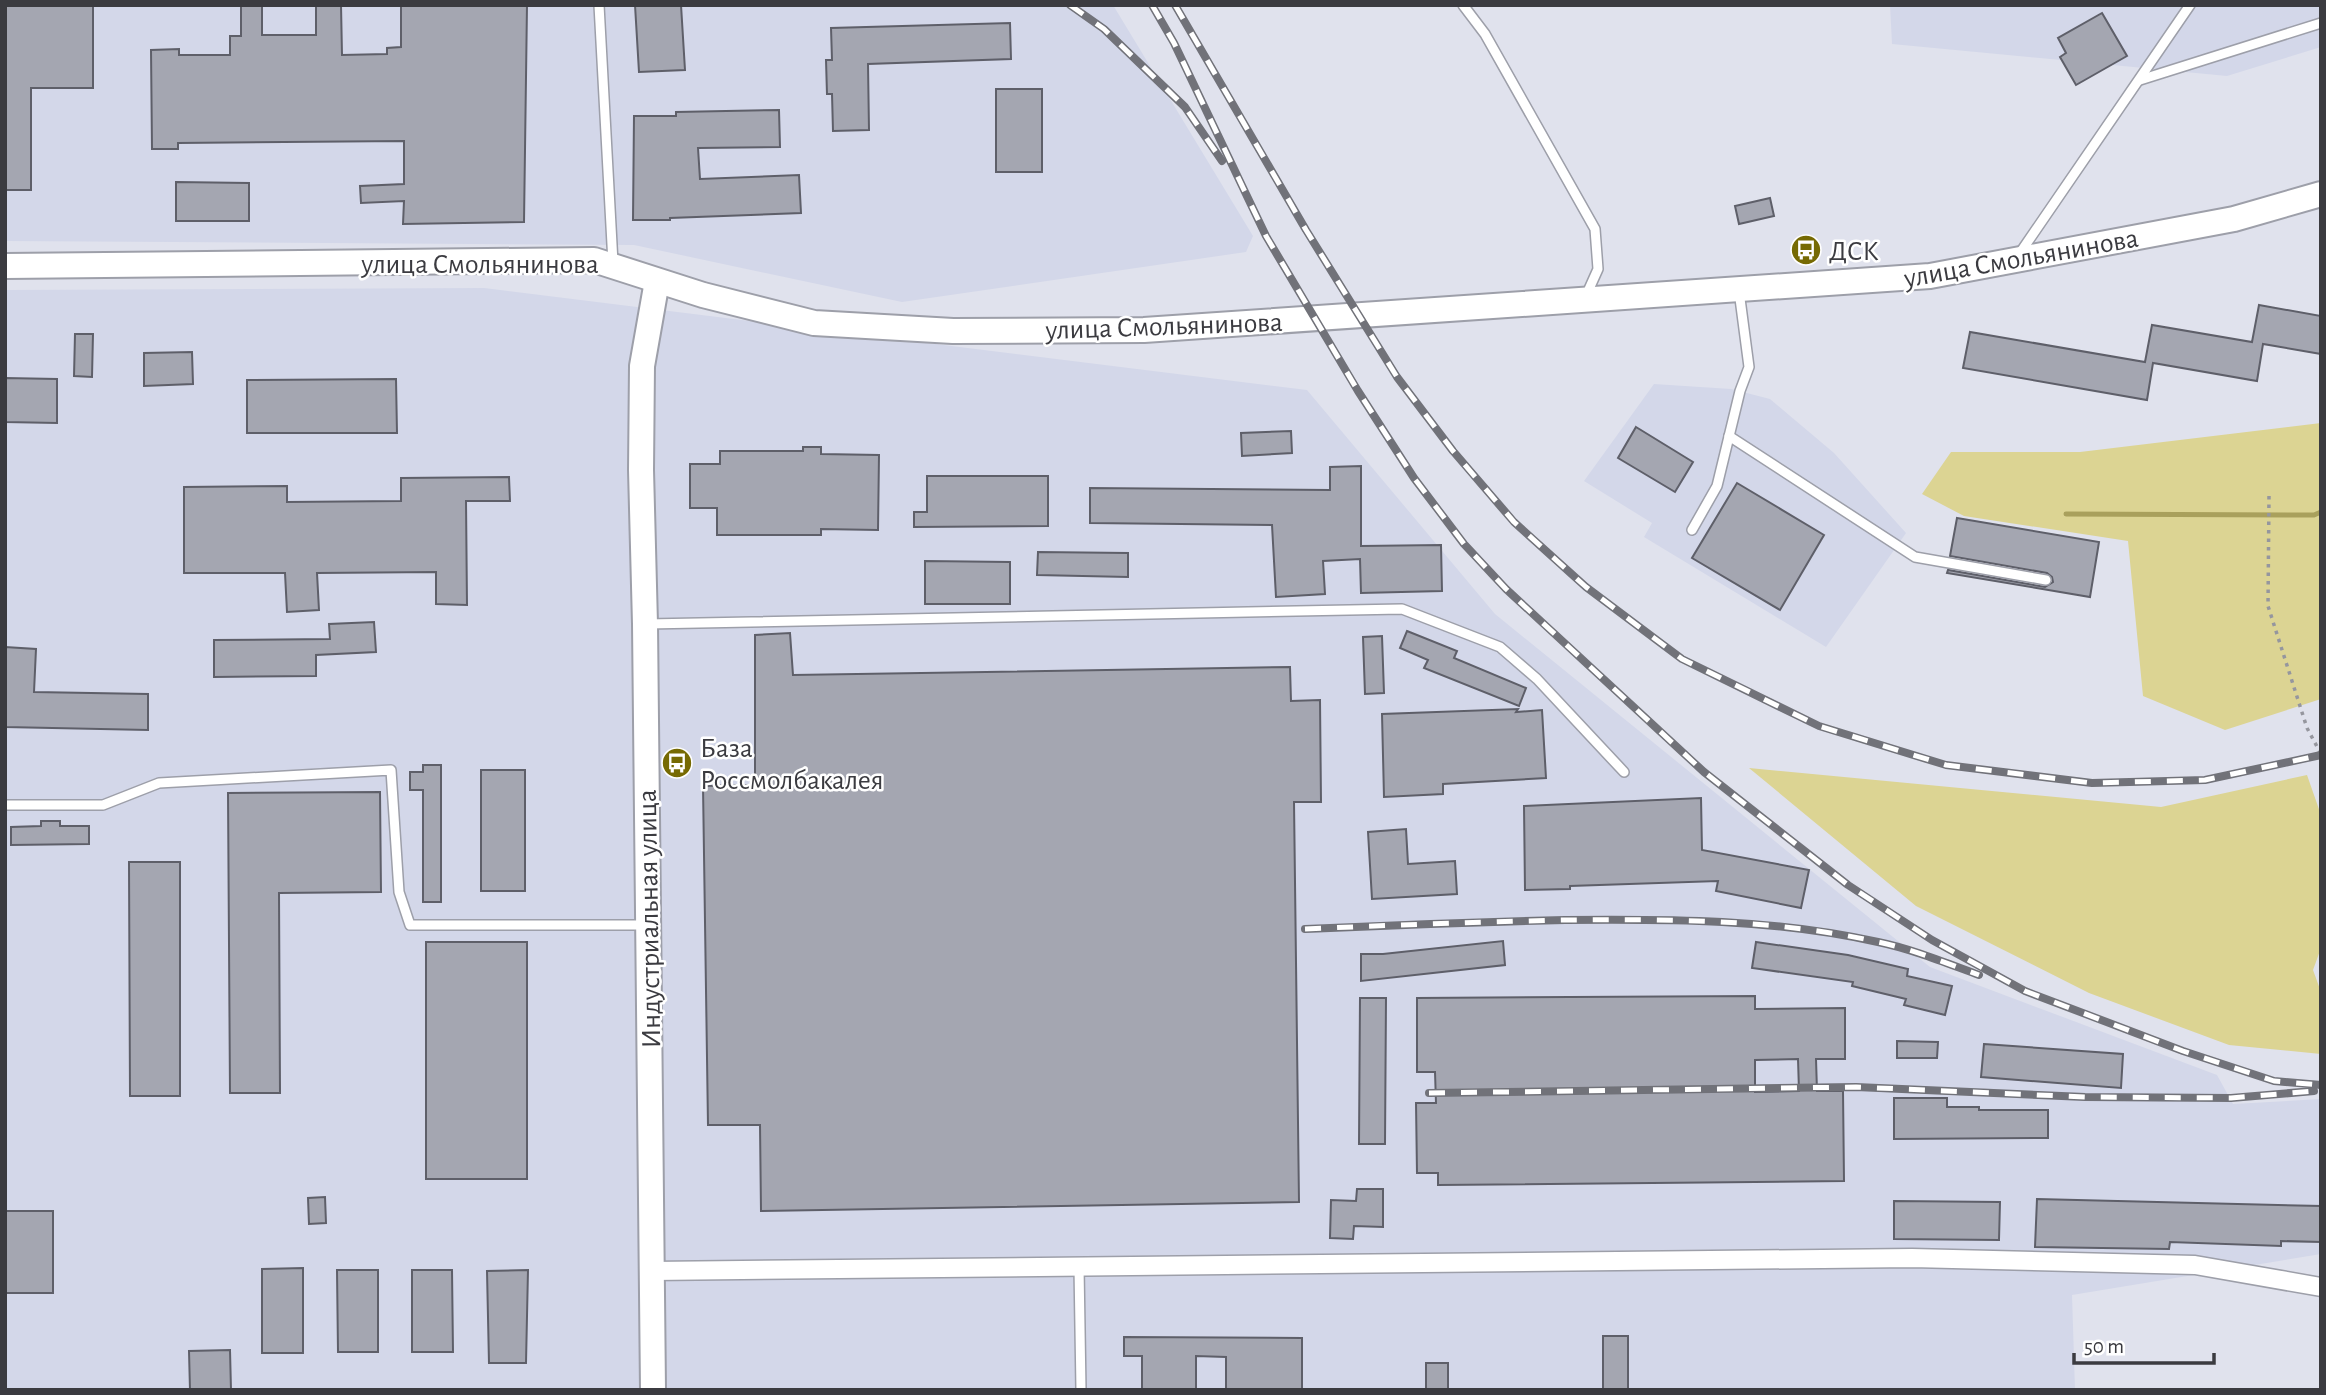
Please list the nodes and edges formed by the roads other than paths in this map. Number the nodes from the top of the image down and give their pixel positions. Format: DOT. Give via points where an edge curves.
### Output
graph roads {
  1 [pos="599,5"];
  2 [pos="1463,5"];
  3 [pos="2190,5"];
  4 [pos="2321,23"];
  5 [pos="2140,80"];
  6 [pos="2321,194"];
  7 [pos="2015,260"];
  8 [pos="613,265"];
  9 [pos="5,266"];
  10 [pos="657,281"];
  11 [pos="1739,289"];
  12 [pos="1584,299"];
  13 [pos="1729,436"];
  14 [pos="1692,530"];
  15 [pos="2046,580"];
  16 [pos="645,624"];
  17 [pos="1624,772"];
  18 [pos="5,805"];
  19 [pos="648,925"];
  20 [pos="1079,1267"];
  21 [pos="652,1271"];
  22 [pos="2321,1287"];
  23 [pos="653,1390"];
  24 [pos="1081,1390"];
  1 -- 8 [label="lane"];
  2 -- 12 [label="lane" via="1485,34 1595,229 1598,269"];
  3 -- 5 [label="lane"];
  4 -- 5 [label="lane"];
  5 -- 7 [label="lane"];
  6 -- 7 [label="street, улица Смольянинова" via="2234,219"];
  7 -- 11 [label="street, улица Смольянинова" via="1930,276"];
  8 -- 9 [label="street, улица Смольянинова" via="594,260"];
  8 -- 10 [label="street, улица Смольянинова"];
  10 -- 12 [label="street, улица Смольянинова" via="814,323 953,331 1144,330"];
  10 -- 16 [label="street, Индустриальная улица" via="642,366"];
  11 -- 12 [label="street, улица Смольянинова"];
  11 -- 13 [label="lane" via="1749,367"];
  13 -- 14 [label="lane" via="1717,486"];
  13 -- 15 [label="lane" via="1915,556"];
  16 -- 17 [label="lane" via="1402,609 1500,647 1537,679"];
  16 -- 19 [label="street, Индустриальная улица"];
  18 -- 19 [label="lane" via="103,805 159,783 391,769 398,892 410,925"];
  19 -- 21 [label="street, Индустриальная улица"];
  20 -- 21 [label="street"];
  20 -- 22 [label="street" via="1912,1258 2195,1265"];
  20 -- 24 [label="lane"];
  21 -- 23 [label="street, Индустриальная улица"];
}
